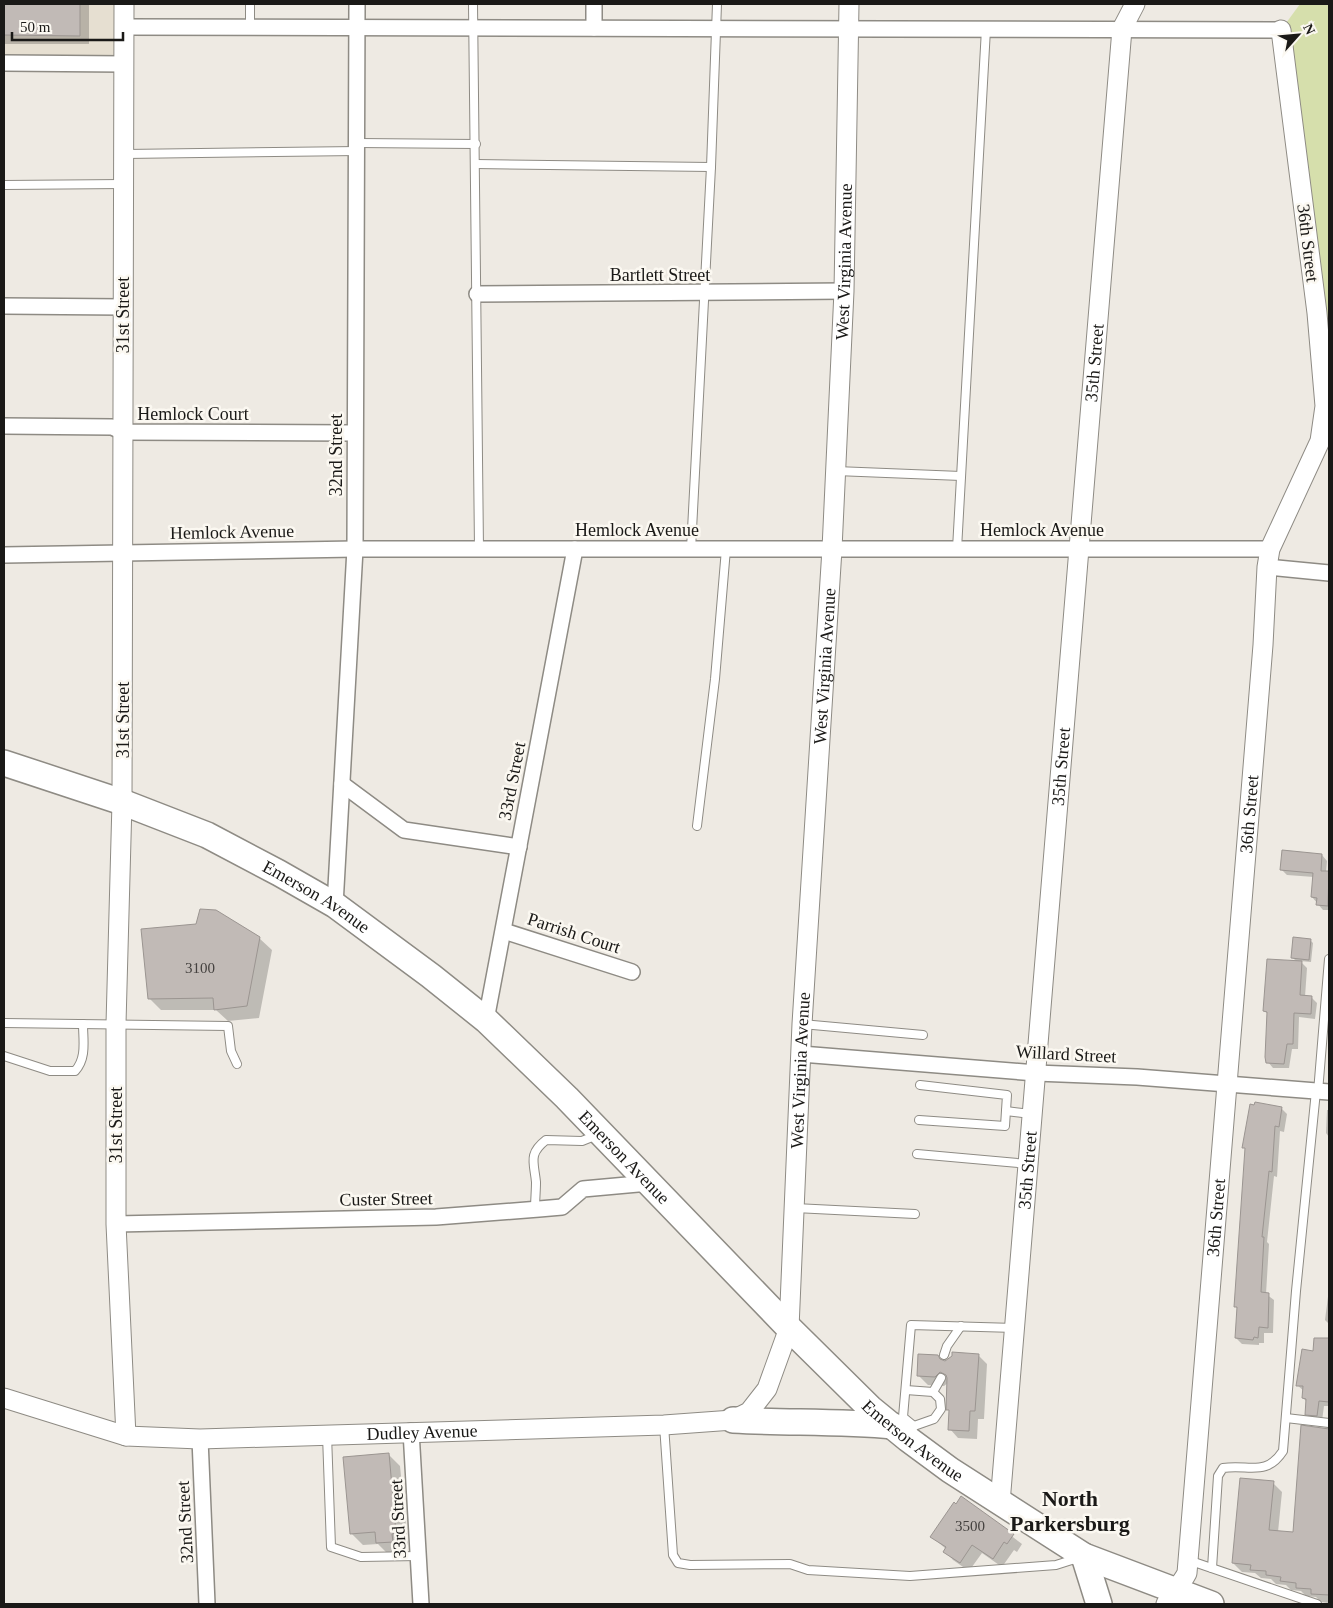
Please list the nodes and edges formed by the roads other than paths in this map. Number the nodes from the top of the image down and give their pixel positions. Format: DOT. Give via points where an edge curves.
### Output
graph roads {
  1 [pos="124,4"];
  2 [pos="250,4"];
  3 [pos="357,4"];
  4 [pos="473,4"];
  5 [pos="594,4"];
  6 [pos="717,4"];
  7 [pos="849,4"];
  8 [pos="1135,4"];
  9 [pos="124,27"];
  10 [pos="250,27"];
  11 [pos="357,28"];
  12 [pos="474,28"];
  13 [pos="594,28"];
  14 [pos="717,28"];
  15 [pos="848,29"];
  16 [pos="986,29"];
  17 [pos="1122,30"];
  18 [pos="1281,30"];
  19 [pos="4,63"];
  20 [pos="124,64"];
  21 [pos="476,144"];
  22 [pos="358,147"];
  23 [pos="124,154"];
  24 [pos="476,164"];
  25 [pos="711,167"];
  26 [pos="123,184"];
  27 [pos="4,186"];
  28 [pos="844,291"];
  29 [pos="477,294"];
  30 [pos="705,294"];
  31 [pos="4,306"];
  32 [pos="123,307"];
  33 [pos="1327,406"];
  34 [pos="4,426"];
  35 [pos="123,432"];
  36 [pos="354,433"];
  37 [pos="836,471"];
  38 [pos="962,476"];
  39 [pos="355,549"];
  40 [pos="479,549"];
  41 [pos="575,549"];
  42 [pos="691,549"];
  43 [pos="726,549"];
  44 [pos="832,549"];
  45 [pos="957,549"];
  46 [pos="1078,549"];
  47 [pos="1270,549"];
  48 [pos="123,551"];
  49 [pos="4,555"];
  50 [pos="1267,567"];
  51 [pos="1329,573"];
  52 [pos="4,763"];
  53 [pos="342,784"];
  54 [pos="122,802"];
  55 [pos="697,826"];
  56 [pos="519,847"];
  57 [pos="335,905"];
  58 [pos="504,931"];
  59 [pos="1329,959"];
  60 [pos="632,972"];
  61 [pos="486,1020"];
  62 [pos="4,1023"];
  63 [pos="83,1024"];
  64 [pos="116,1024"];
  65 [pos="802,1024"];
  66 [pos="923,1035"];
  67 [pos="801,1054"];
  68 [pos="4,1056"];
  69 [pos="237,1064"];
  70 [pos="1036,1073"];
  71 [pos="920,1085"];
  72 [pos="1227,1085"];
  73 [pos="1321,1092"];
  74 [pos="1006,1111"];
  75 [pos="1033,1114"];
  76 [pos="919,1120"];
  77 [pos="602,1134"];
  78 [pos="917,1154"];
  79 [pos="1028,1164"];
  80 [pos="649,1183"];
  81 [pos="795,1208"];
  82 [pos="535,1210"];
  83 [pos="915,1214"];
  84 [pos="116,1224"];
  85 [pos="962,1326"];
  86 [pos="790,1328"];
  87 [pos="1014,1328"];
  88 [pos="944,1355"];
  89 [pos="941,1378"];
  90 [pos="906,1390"];
  91 [pos="934,1392"];
  92 [pos="4,1398"];
  93 [pos="1286,1418"];
  94 [pos="734,1420"];
  95 [pos="1329,1423"];
  96 [pos="664,1424"];
  97 [pos="905,1430"];
  98 [pos="411,1431"];
  99 [pos="327,1434"];
  100 [pos="126,1436"];
  101 [pos="200,1439"];
  102 [pos="1000,1503"];
  103 [pos="418,1556"];
  104 [pos="1084,1556"];
  105 [pos="1188,1560"];
  106 [pos="1212,1568"];
  107 [pos="1170,1597"];
  108 [pos="207,1604"];
  109 [pos="421,1604"];
  110 [pos="1099,1604"];
  111 [pos="1211,1604"];
  112 [pos="1317,1604"];
  1 -- 9 [label="street, 31st Street"];
  2 -- 10 [label="lane"];
  3 -- 11 [label="street, 32nd Street"];
  4 -- 12 [label="lane"];
  5 -- 13 [label="street"];
  6 -- 14 [label="lane"];
  7 -- 15 [label="street, West Virginia Avenue"];
  8 -- 17 [label="street"];
  9 -- 10 [label="street"];
  9 -- 20 [label="street, 31st Street"];
  10 -- 11 [label="street"];
  11 -- 12 [label="street"];
  11 -- 22 [label="street, 32nd Street"];
  12 -- 13 [label="street"];
  12 -- 21 [label="lane"];
  13 -- 14 [label="street"];
  14 -- 15 [label="street"];
  14 -- 25 [label="lane"];
  15 -- 16 [label="street"];
  15 -- 28 [label="street, West Virginia Avenue"];
  16 -- 17 [label="street"];
  16 -- 38 [label="lane"];
  17 -- 18 [label="street"];
  17 -- 46 [label="street, 35th Street"];
  18 -- 33 [label="street, 36th Street"];
  19 -- 20 [label="street"];
  20 -- 23 [label="street, 31st Street"];
  21 -- 22 [label="lane"];
  21 -- 24 [label="lane"];
  22 -- 23 [label="lane"];
  22 -- 36 [label="street, 32nd Street"];
  23 -- 26 [label="street, 31st Street"];
  24 -- 25 [label="lane"];
  24 -- 29 [label="lane"];
  25 -- 30 [label="lane"];
  26 -- 27 [label="lane"];
  26 -- 32 [label="street, 31st Street"];
  28 -- 30 [label="street, Bartlett Street"];
  28 -- 37 [label="street, West Virginia Avenue"];
  29 -- 30 [label="street, Bartlett Street"];
  29 -- 40 [label="lane"];
  30 -- 42 [label="lane"];
  31 -- 32 [label="street"];
  32 -- 35 [label="street, 31st Street"];
  33 -- 47 [label="street, 36th Street" via="1320,440"];
  34 -- 35 [label="street, Hemlock Court" via="112,427"];
  35 -- 36 [label="street, Hemlock Court"];
  35 -- 48 [label="street, 31st Street"];
  36 -- 39 [label="street, 32nd Street"];
  37 -- 38 [label="lane"];
  37 -- 44 [label="street, West Virginia Avenue"];
  38 -- 45 [label="lane"];
  39 -- 40 [label="street, Hemlock Avenue"];
  39 -- 48 [label="street, Hemlock Avenue"];
  39 -- 53 [label="street, 32nd Street"];
  40 -- 41 [label="street, Hemlock Avenue"];
  41 -- 42 [label="street, Hemlock Avenue"];
  41 -- 56 [label="street, 33rd Street"];
  42 -- 43 [label="street, Hemlock Avenue"];
  43 -- 44 [label="street, Hemlock Avenue"];
  43 -- 55 [label="lane" via="715,679"];
  44 -- 45 [label="street, Hemlock Avenue"];
  44 -- 65 [label="street, West Virginia Avenue"];
  45 -- 46 [label="street, Hemlock Avenue"];
  46 -- 47 [label="street, Hemlock Avenue"];
  46 -- 70 [label="street, 35th Street"];
  47 -- 50 [label="street, 36th Street"];
  48 -- 49 [label="street, Hemlock Avenue"];
  48 -- 54 [label="street, 31st Street"];
  50 -- 51 [label="street"];
  50 -- 72 [label="street, 36th Street"];
  52 -- 54 [label="main road, Emerson Avenue"];
  53 -- 56 [label="street" via="404,830"];
  53 -- 57 [label="street, 32nd Street"];
  54 -- 57 [label="main road, Emerson Avenue" via="207,835"];
  54 -- 64 [label="street, 31st Street"];
  56 -- 58 [label="street, 33rd Street"];
  57 -- 61 [label="main road, Emerson Avenue"];
  58 -- 60 [label="street, Parrish Court"];
  58 -- 61 [label="street, 33rd Street"];
  59 -- 73 [label="lane"];
  61 -- 77 [label="main road, Emerson Avenue"];
  62 -- 63 [label="lane"];
  63 -- 64 [label="lane"];
  63 -- 68 [label="lane" via="83,1054 75,1071 50,1071"];
  64 -- 69 [label="lane" via="228,1026 231,1051"];
  64 -- 84 [label="street, 31st Street"];
  65 -- 66 [label="lane"];
  65 -- 67 [label="street, West Virginia Avenue"];
  67 -- 70 [label="street, Willard Street"];
  67 -- 81 [label="street, West Virginia Avenue"];
  70 -- 72 [label="street, Willard Street"];
  70 -- 75 [label="street, 35th Street"];
  71 -- 74 [label="lane" via="1006,1095"];
  72 -- 73 [label="street, Willard Street"];
  72 -- 105 [label="street, 36th Street"];
  73 -- 93 [label="lane"];
  74 -- 75 [label="lane"];
  74 -- 76 [label="lane" via="1005,1126"];
  75 -- 79 [label="street, 35th Street"];
  77 -- 80 [label="main road, Emerson Avenue"];
  77 -- 82 [label="lane" via="582,1142 546,1140 537,1147 532,1158 536,1182"];
  78 -- 79 [label="lane"];
  79 -- 87 [label="street, 35th Street"];
  80 -- 82 [label="street, Custer Street" via="583,1189 562,1207"];
  80 -- 86 [label="main road, Emerson Avenue"];
  81 -- 83 [label="lane"];
  81 -- 86 [label="street, West Virginia Avenue"];
  82 -- 84 [label="street, Custer Street" via="436,1216"];
  84 -- 100 [label="street, 31st Street"];
  85 -- 87 [label="lane"];
  85 -- 88 [label="lane"];
  85 -- 90 [label="lane" via="911,1325"];
  86 -- 94 [label="street" via="766,1389 749,1412"];
  86 -- 97 [label="main road, Emerson Avenue" via="870,1408"];
  87 -- 102 [label="street, 35th Street"];
  89 -- 91 [label="lane"];
  90 -- 91 [label="lane"];
  90 -- 97 [label="lane"];
  91 -- 97 [label="lane" via="940,1399 941,1409 934,1419"];
  92 -- 100 [label="street, Dudley Avenue"];
  93 -- 95 [label="lane"];
  93 -- 106 [label="lane" via="1283,1451 1278,1460 1267,1468 1223,1468 1218,1476"];
  94 -- 96 [label="street, Dudley Avenue"];
  94 -- 97 [label="main road" via="790,1424 850,1422"];
  96 -- 98 [label="street, Dudley Avenue"];
  96 -- 104 [label="lane" via="672,1555 678,1563 790,1564 808,1570 910,1576 1056,1565"];
  97 -- 102 [label="main road, Emerson Avenue"];
  98 -- 99 [label="street, Dudley Avenue"];
  98 -- 103 [label="street, 33rd Street"];
  99 -- 101 [label="street, Dudley Avenue"];
  99 -- 103 [label="lane" via="331,1547 362,1557"];
  100 -- 101 [label="street, Dudley Avenue"];
  101 -- 108 [label="street, 32nd Street"];
  102 -- 104 [label="main road, Emerson Avenue"];
  103 -- 109 [label="street, 33rd Street"];
  104 -- 107 [label="main road, Emerson Avenue"];
  104 -- 110 [label="main road"];
  105 -- 106 [label="lane"];
  105 -- 107 [label="street, 36th Street" via="1188,1573"];
  106 -- 112 [label="lane"];
  107 -- 111 [label="main road, Emerson Avenue"];
}
